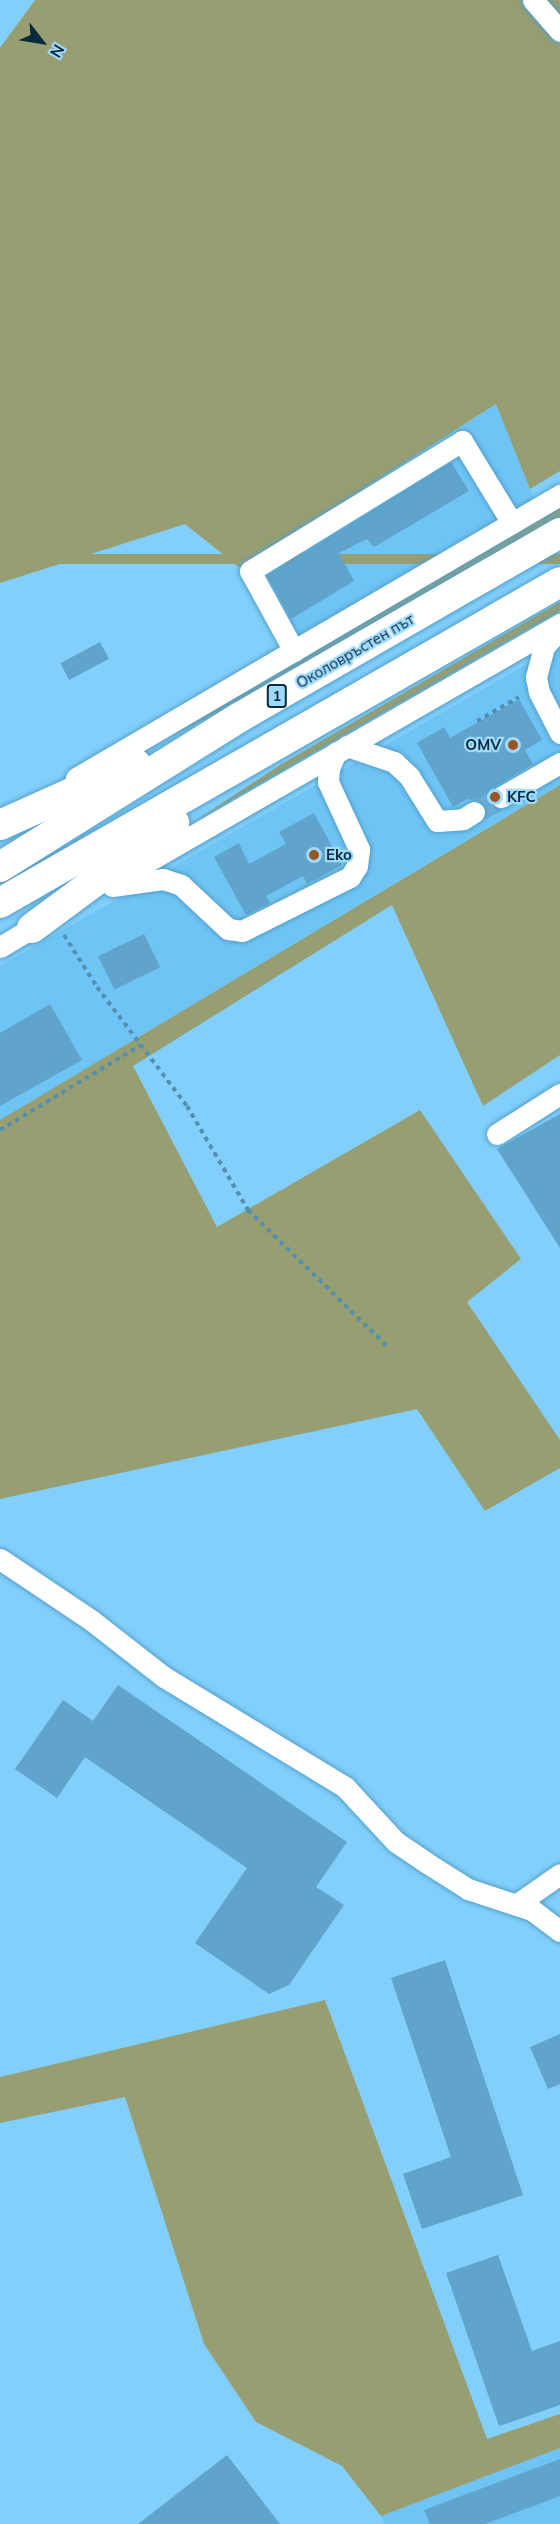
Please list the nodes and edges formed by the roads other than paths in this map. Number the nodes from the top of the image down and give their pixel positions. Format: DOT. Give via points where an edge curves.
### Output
graph roads {
  1 [pos="533,0"];
  2 [pos="560,31"];
  3 [pos="560,495"];
  4 [pos="512,523"];
  5 [pos="560,533"];
  6 [pos="560,582"];
  7 [pos="560,624"];
  8 [pos="560,629"];
  9 [pos="294,651"];
  10 [pos="240,717"];
  11 [pos="560,733"];
  12 [pos="283,741"];
  13 [pos="342,749"];
  14 [pos="560,763"];
  15 [pos="501,797"];
  16 [pos="474,812"];
  17 [pos="0,823"];
  18 [pos="0,867"];
  19 [pos="103,888"];
  20 [pos="0,903"];
  21 [pos="42,922"];
  22 [pos="0,947"];
  23 [pos="560,1094"];
  24 [pos="497,1134"];
  25 [pos="0,1558"];
  26 [pos="560,1874"];
  27 [pos="517,1904"];
  28 [pos="560,1931"];
  1 -- 2 [label="street"];
  3 -- 4 [label="street"];
  4 -- 9 [label="street"];
  4 -- 9 [label="street" via="462,441 250,571"];
  5 -- 10 [label="highway, Околовръстен път / 1"];
  6 -- 12 [label="highway"];
  7 -- 13 [label="street"];
  8 -- 11 [label="street" via="544,647 536,677 539,692"];
  9 -- 17 [label="street"];
  10 -- 17 [label="highway"];
  10 -- 18 [label="highway, Околовръстен път / 1"];
  12 -- 20 [label="highway"];
  12 -- 21 [label="highway"];
  13 -- 16 [label="street" via="394,762 409,776 437,821 463,819"];
  13 -- 19 [label="street"];
  13 -- 19 [label="street" via="328,768 328,782 359,849 357,866 350,877 242,931 228,929 180,885 162,879"];
  14 -- 15 [label="street"];
  19 -- 21 [label="street"];
  21 -- 22 [label="street"];
  23 -- 24 [label="street"];
  25 -- 27 [label="street" via="92,1620 164,1677 345,1787 396,1842 427,1863 468,1889"];
  26 -- 27 [label="street"];
  27 -- 28 [label="street"];
}
